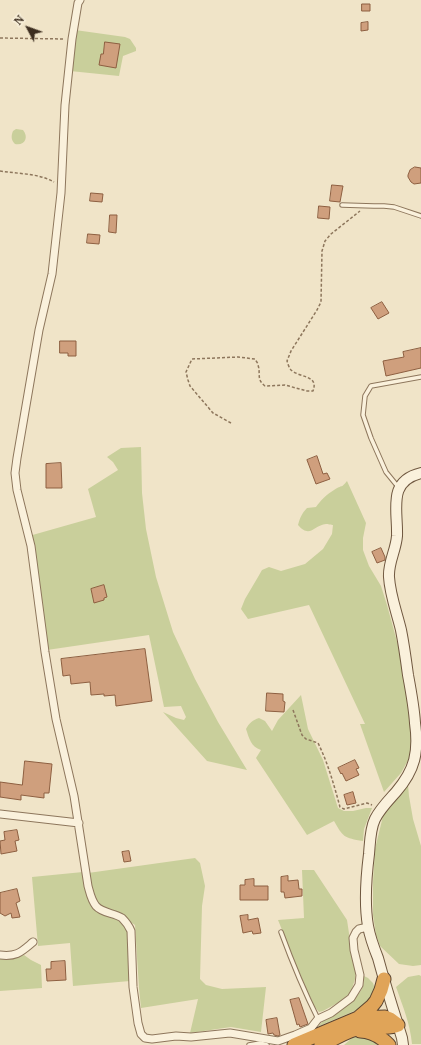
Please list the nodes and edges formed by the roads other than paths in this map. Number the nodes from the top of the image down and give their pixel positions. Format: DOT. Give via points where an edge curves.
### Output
graph roads {
  1 [pos="80,0"];
  2 [pos="342,205"];
  3 [pos="421,216"];
  4 [pos="421,377"];
  5 [pos="421,473"];
  6 [pos="400,488"];
  7 [pos="0,814"];
  8 [pos="79,823"];
  9 [pos="368,928"];
  10 [pos="281,932"];
  11 [pos="33,942"];
  12 [pos="0,955"];
  13 [pos="384,979"];
  14 [pos="358,1018"];
  15 [pos="318,1019"];
  16 [pos="398,1025"];
  17 [pos="350,1031"];
  18 [pos="249,1045"];
  19 [pos="267,1045"];
  20 [pos="294,1045"];
  21 [pos="321,1045"];
  22 [pos="389,1045"];
  23 [pos="403,1045"];
  1 -- 8 [label="street" via="72,39 65,105 61,186 52,274 39,330 15,473 16,490 31,546 56,719"];
  2 -- 3 [label="lane" via="394,207"];
  4 -- 6 [label="lane" via="371,386 365,396 363,415 371,438 386,472"];
  5 -- 6 [label="main road" via="408,478"];
  6 -- 9 [label="main road" via="396,503 397,538 389,574 416,723 416,751 407,778 375,820 367,871"];
  7 -- 8 [label="street"];
  8 -- 15 [label="street" via="92,899 97,907 120,917 131,931 133,987 141,1034 152,1039 230,1034 278,1041 311,1028"];
  9 -- 13 [label="main road"];
  9 -- 15 [label="street" via="359,929 353,938 360,975 359,985 351,998"];
  10 -- 15 [label="lane"];
  11 -- 12 [label="street" via="20,953"];
  13 -- 14 [label="highway" via="376,1001"];
  13 -- 16 [label="main road"];
  14 -- 16 [label="highway" via="385,1017"];
  14 -- 20 [label="highway"];
  16 -- 17 [label="highway" via="387,1028 362,1027"];
  16 -- 23 [label="main road"];
  17 -- 21 [label="highway"];
  17 -- 22 [label="highway" via="369,1032"];
  18 -- 19 [label="lane"];
}
